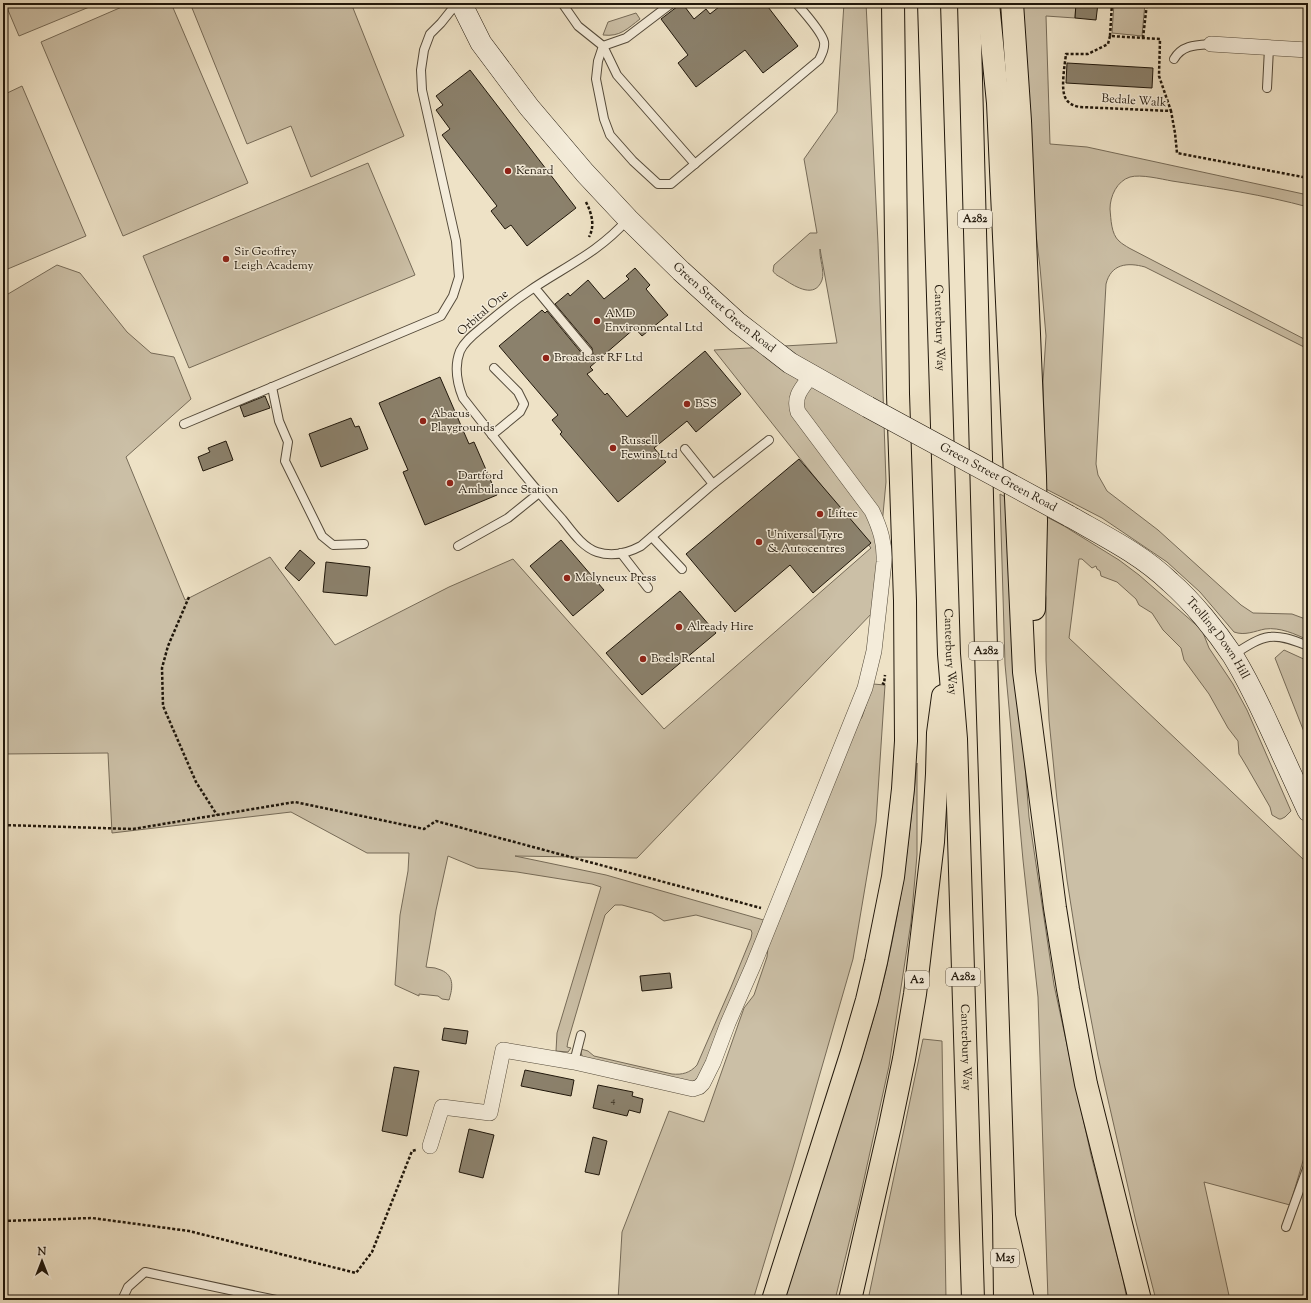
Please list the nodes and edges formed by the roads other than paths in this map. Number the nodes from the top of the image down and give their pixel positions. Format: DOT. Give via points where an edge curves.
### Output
graph roads {
  1 [pos="457,3"];
  2 [pos="461,3"];
  3 [pos="562,3"];
  4 [pos="672,3"];
  5 [pos="796,3"];
  6 [pos="893,3"];
  7 [pos="929,3"];
  8 [pos="969,3"];
  9 [pos="988,3"];
  10 [pos="1012,3"];
  11 [pos="1211,44"];
  12 [pos="603,46"];
  13 [pos="1269,48"];
  14 [pos="1308,50"];
  15 [pos="1174,59"];
  16 [pos="1267,88"];
  17 [pos="694,164"];
  18 [pos="628,219"];
  19 [pos="535,288"];
  20 [pos="588,352"];
  21 [pos="494,368"];
  22 [pos="811,376"];
  23 [pos="272,387"];
  24 [pos="184,424"];
  25 [pos="492,435"];
  26 [pos="769,440"];
  27 [pos="685,449"];
  28 [pos="713,484"];
  29 [pos="539,493"];
  30 [pos="1069,516"];
  31 [pos="652,537"];
  32 [pos="364,544"];
  33 [pos="458,546"];
  34 [pos="621,553"];
  35 [pos="682,569"];
  36 [pos="648,588"];
  37 [pos="1308,646"];
  38 [pos="949,654"];
  39 [pos="1232,655"];
  40 [pos="1038,774"];
  41 [pos="1308,811"];
  42 [pos="581,1036"];
  43 [pos="574,1062"];
  44 [pos="430,1146"];
  45 [pos="1308,1166"];
  46 [pos="1004,1216"];
  47 [pos="1286,1227"];
  48 [pos="122,1300"];
  49 [pos="276,1300"];
  50 [pos="772,1300"];
  51 [pos="850,1300"];
  52 [pos="973,1300"];
  53 [pos="1005,1300"];
  54 [pos="1023,1300"];
  55 [pos="1140,1300"];
  1 -- 23 [label="lane" via="430,34 421,70 422,90 456,241 459,277 453,296 441,316"];
  2 -- 18 [label="main road, Green Street Green Road" via="481,43 529,107"];
  3 -- 12 [label="lane" via="578,26"];
  4 -- 12 [label="lane" via="626,38"];
  5 -- 17 [label="lane" via="824,41 824,51 819,60"];
  6 -- 50 [label="highway" via="898,402 905,601 906,741 903,789 893,877 867,1000"];
  7 -- 38 [label="highway, Canterbury Way / A282"];
  8 -- 46 [label="highway, A282"];
  9 -- 40 [label="highway" via="998,103 1003,193 1024,672"];
  10 -- 40 [label="highway" via="1020,121 1035,483 1034,611"];
  11 -- 13 [label="street"];
  11 -- 15 [label="lane" via="1188,46"];
  12 -- 17 [label="lane" via="617,75"];
  12 -- 17 [label="lane" via="596,79 610,135 658,184 671,184"];
  13 -- 14 [label="street"];
  13 -- 16 [label="lane"];
  18 -- 19 [label="lane, Orbital One" via="610,239"];
  18 -- 22 [label="main road, Green Street Green Road" via="737,322 790,364"];
  19 -- 20 [label="lane"];
  19 -- 25 [label="lane, Orbital One" via="495,316 467,341 458,360 456,372 462,398"];
  21 -- 25 [label="lane" via="518,392 524,404 520,412"];
  22 -- 30 [label="main road, Green Street Green Road, bridge"];
  22 -- 43 [label="street" via="797,397 795,405 798,412 872,511 885,547 874,651 865,688 702,1085 695,1089 686,1088"];
  23 -- 24 [label="lane"];
  23 -- 32 [label="lane" via="279,421 288,442 285,461 322,536 333,545"];
  25 -- 29 [label="lane, Orbital One"];
  26 -- 28 [label="lane, Orbital One"];
  27 -- 28 [label="lane"];
  28 -- 31 [label="lane, Orbital One"];
  29 -- 33 [label="lane" via="508,518"];
  29 -- 34 [label="lane, Orbital One" via="588,547 597,552"];
  30 -- 39 [label="main road, Trolling Down Hill" via="1146,562 1171,582 1204,618"];
  31 -- 34 [label="lane, Orbital One" via="635,549"];
  31 -- 35 [label="lane"];
  34 -- 36 [label="lane"];
  37 -- 39 [label="lane" via="1280,636 1271,636 1254,642"];
  38 -- 51 [label="highway, A2" via="938,733 933,842 915,994 890,1126"];
  38 -- 52 [label="highway, Canterbury Way / A282" via="956,739"];
  39 -- 41 [label="main road, Trolling Down Hill" via="1262,710"];
  40 -- 55 [label="highway" via="1059,936 1086,1084"];
  42 -- 43 [label="lane"];
  43 -- 44 [label="street" via="503,1050 490,1113 442,1107"];
  45 -- 47 [label="lane"];
  46 -- 53 [label="highway, M25"];
  46 -- 54 [label="highway"];
  48 -- 49 [label="lane" via="128,1287 145,1272"];
}
